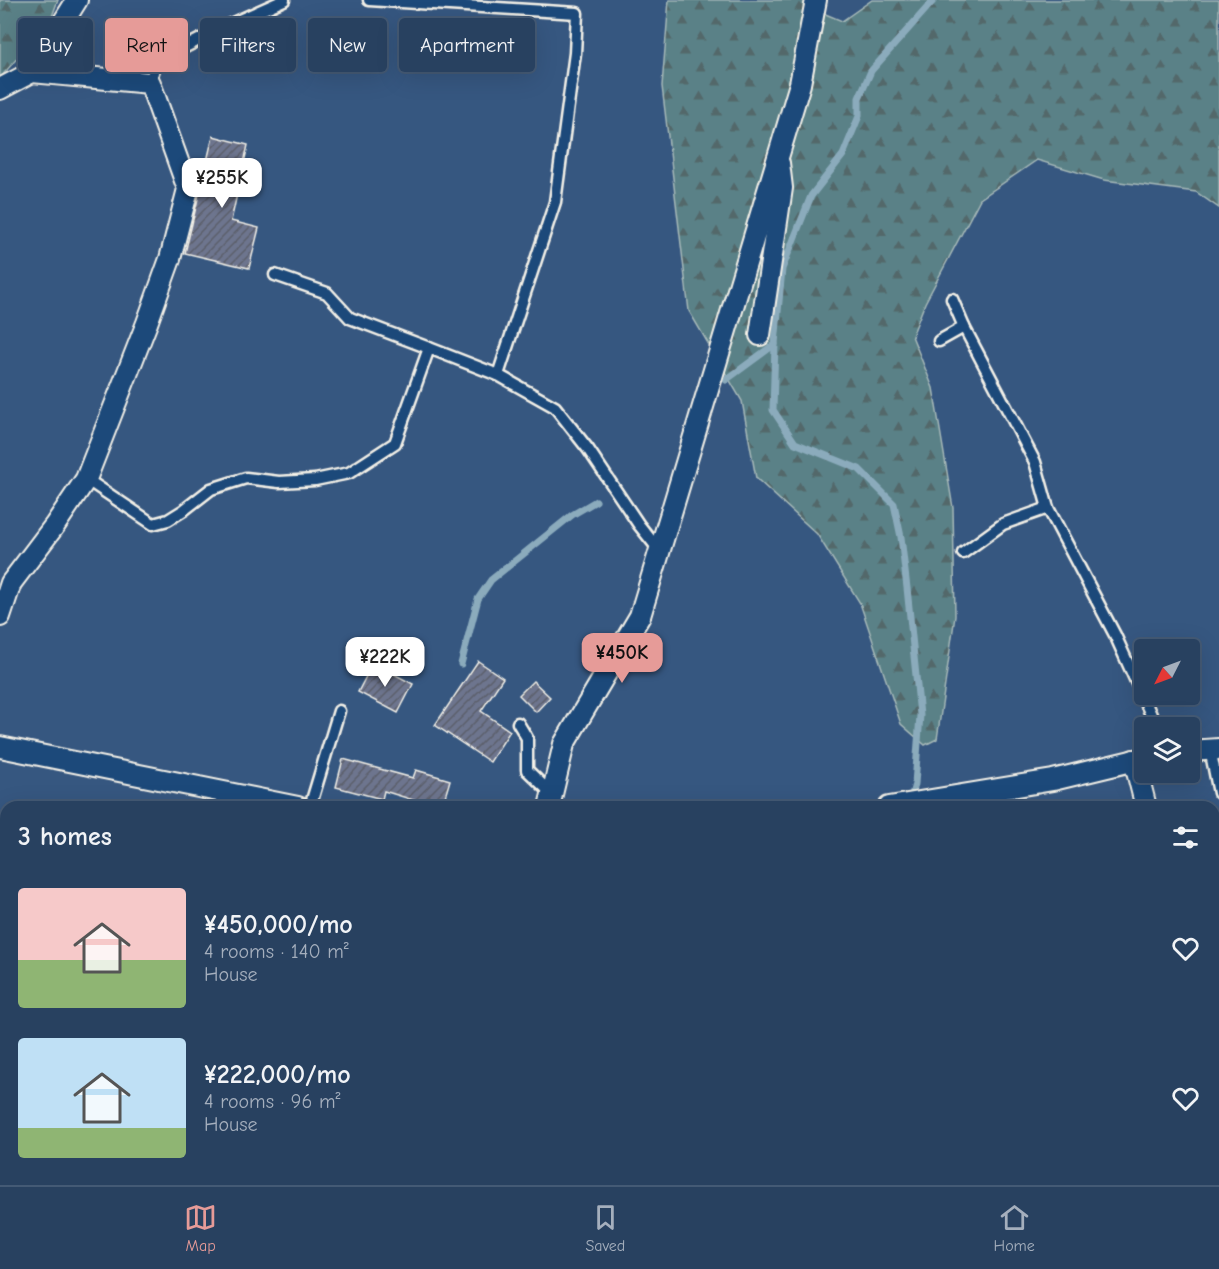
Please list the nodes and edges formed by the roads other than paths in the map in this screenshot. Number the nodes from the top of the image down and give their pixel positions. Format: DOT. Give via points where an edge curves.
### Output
graph roads {
  1 [pos="77,0"];
  2 [pos="284,0"];
  3 [pos="369,0"];
  4 [pos="816,0"];
  5 [pos="66,18"];
  6 [pos="32,72"];
  7 [pos="150,83"];
  8 [pos="0,89"];
  9 [pos="778,154"];
  10 [pos="275,275"];
  11 [pos="952,299"];
  12 [pos="964,327"];
  13 [pos="760,335"];
  14 [pos="939,340"];
  15 [pos="429,348"];
  16 [pos="498,375"];
  17 [pos="86,479"];
  18 [pos="1048,508"];
  19 [pos="660,550"];
  20 [pos="963,553"];
  21 [pos="0,616"];
  22 [pos="339,711"];
  23 [pos="1152,717"];
  24 [pos="518,723"];
  25 [pos="0,747"];
  26 [pos="1215,749"];
  27 [pos="1200,750"];
  28 [pos="1134,760"];
  29 [pos="1142,783"];
  30 [pos="1219,793"];
  31 [pos="551,800"];
  32 [pos="256,801"];
  33 [pos="312,801"];
  34 [pos="929,801"];
  35 [pos="1145,801"];
  1 -- 5 [label="street"];
  2 -- 7 [label="lane" via="156,62"];
  3 -- 16 [label="lane" via="577,13 555,202"];
  4 -- 9 [label="street" via="800,84"];
  6 -- 7 [label="street"];
  6 -- 8 [label="street"];
  7 -- 17 [label="street" via="188,189 166,269"];
  9 -- 13 [label="street" via="782,188"];
  9 -- 19 [label="street"];
  10 -- 15 [label="lane" via="327,293 350,318"];
  11 -- 12 [label="lane"];
  12 -- 14 [label="lane"];
  12 -- 18 [label="lane" via="1035,462"];
  15 -- 16 [label="lane"];
  15 -- 17 [label="lane" via="395,443 349,473 297,482 246,478 211,489 168,520 153,524"];
  16 -- 19 [label="lane" via="555,407"];
  17 -- 21 [label="street" via="11,583"];
  18 -- 20 [label="lane" via="1003,524"];
  18 -- 23 [label="lane" via="1115,635"];
  19 -- 31 [label="street" via="640,616 564,744"];
  22 -- 33 [label="lane"];
  24 -- 31 [label="lane" via="527,738 527,770"];
  25 -- 32 [label="street"];
  26 -- 27 [label="street"];
  26 -- 30 [label="lane"];
  28 -- 34 [label="street" via="1053,780"];
  29 -- 35 [label="street"];
}
